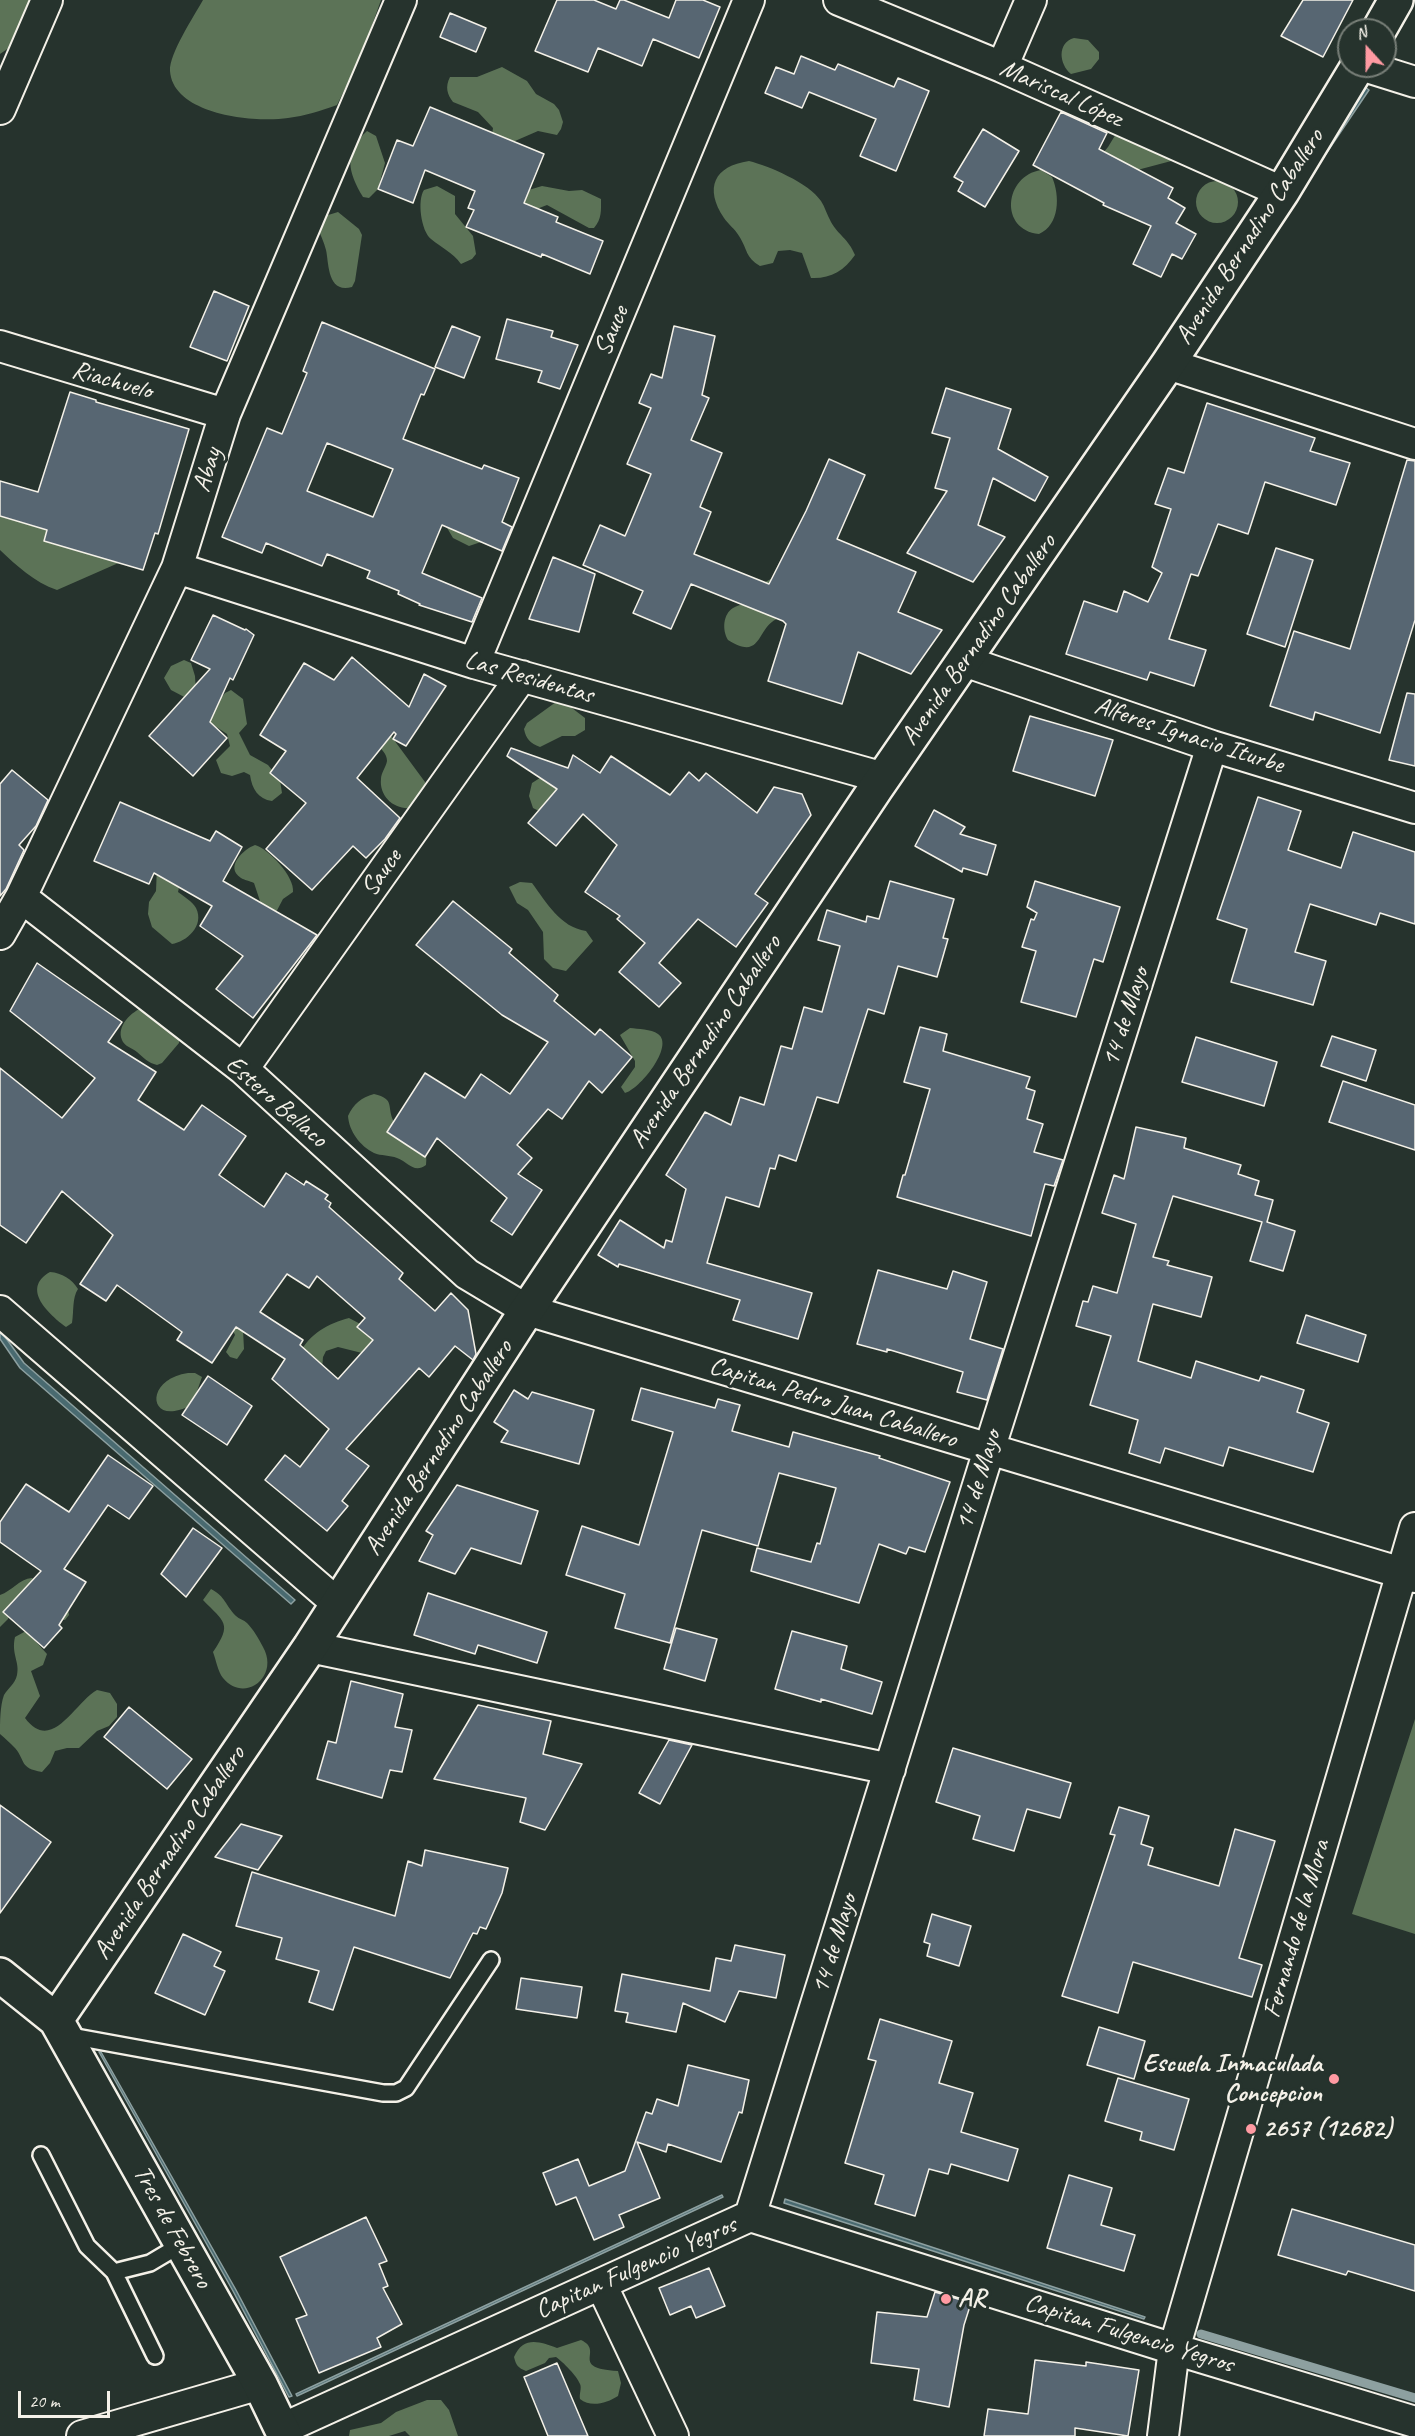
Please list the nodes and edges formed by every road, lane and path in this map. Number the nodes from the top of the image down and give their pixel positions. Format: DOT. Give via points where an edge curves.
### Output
graph roads {
  1 [pos="47,0"];
  2 [pos="401,0"];
  3 [pos="749,0"];
  4 [pos="839,0"];
  5 [pos="1031,0"];
  6 [pos="1396,0"];
  7 [pos="1386,18"];
  8 [pos="1002,67"];
  9 [pos="1397,76"];
  10 [pos="1351,78"];
  11 [pos="1415,82"];
  12 [pos="0,109"];
  13 [pos="1282,192"];
  14 [pos="0,346"];
  15 [pos="1168,364"];
  16 [pos="225,414"];
  17 [pos="1415,444"];
  18 [pos="177,568"];
  19 [pos="964,661"];
  20 [pos="474,663"];
  21 [pos="522,676"];
  22 [pos="1212,746"];
  23 [pos="884,778"];
  24 [pos="1415,808"];
  25 [pos="21,897"];
  26 [pos="0,934"];
  27 [pos="243,1069"];
  28 [pos="527,1310"];
  29 [pos="0,1311"];
  30 [pos="989,1450"];
  31 [pos="1415,1528"];
  32 [pos="1408,1575"];
  33 [pos="338,1604"];
  34 [pos="310,1647"];
  35 [pos="890,1768"];
  36 [pos="491,1960"];
  37 [pos="0,1975"];
  38 [pos="61,2027"];
  39 [pos="41,2155"];
  40 [pos="750,2216"];
  41 [pos="182,2244"];
  42 [pos="114,2272"];
  43 [pos="601,2284"];
  44 [pos="1174,2349"];
  45 [pos="155,2356"];
  46 [pos="260,2384"];
  47 [pos="1415,2422"];
  48 [pos="284,2433"];
  49 [pos="82,2436"];
  50 [pos="673,2436"];
  51 [pos="1163,2436"];
  1 -- 12 [label="street"];
  2 -- 16 [label="street, Abay"];
  3 -- 20 [label="street, Sauce"];
  4 -- 8 [label="street, Mariscal López"];
  5 -- 8 [label="street"];
  6 -- 7 [label="street"];
  8 -- 13 [label="street, Mariscal López"];
  9 -- 11 [label="street"];
  10 -- 13 [label="street, Avenida Bernadino Caballero"];
  13 -- 15 [label="street, Avenida Bernadino Caballero"];
  14 -- 16 [label="street, Riachuelo"];
  15 -- 17 [label="street"];
  15 -- 19 [label="street, Avenida Bernadino Caballero"];
  16 -- 18 [label="street, Abay"];
  18 -- 20 [label="street, Las Residentas"];
  18 -- 25 [label="street, Abay"];
  19 -- 22 [label="street, Alferes Ignacio Iturbe"];
  19 -- 23 [label="street, Avenida Bernadino Caballero"];
  20 -- 21 [label="street, Las Residentas"];
  21 -- 23 [label="street, Las Residentas"];
  21 -- 27 [label="street, Sauce"];
  22 -- 24 [label="street, Alferes Ignacio Iturbe"];
  22 -- 30 [label="street, 14 de Mayo"];
  23 -- 28 [label="street, Avenida Bernadino Caballero"];
  25 -- 26 [label="street, Abay"];
  25 -- 27 [label="street, Estero Bellaco"];
  27 -- 28 [label="street, Estero Bellaco" via="467,1274"];
  28 -- 30 [label="street, Capitan Pedro Juan Caballero"];
  28 -- 33 [label="street, Avenida Bernadino Caballero"];
  29 -- 33 [label="street"];
  30 -- 32 [label="street, Capitan Pedro Juan Caballero"];
  30 -- 35 [label="street, 14 de Mayo"];
  31 -- 32 [label="street, Fernando de la Mora"];
  32 -- 44 [label="street, Fernando de la Mora"];
  33 -- 34 [label="street, Avenida Bernadino Caballero"];
  34 -- 35 [label="street"];
  34 -- 38 [label="street, Avenida Bernadino Caballero"];
  35 -- 40 [label="street, 14 de Mayo"];
  36 -- 38 [label="lane" via="406,2088 396,2093"];
  37 -- 38 [label="street"];
  38 -- 41 [label="street, Tres de Febrero"];
  39 -- 42 [label="lane" via="87,2246"];
  40 -- 43 [label="street, Capitan Fulgencio Yegros"];
  40 -- 44 [label="street, Capitan Fulgencio Yegros"];
  41 -- 42 [label="lane" via="150,2263"];
  41 -- 46 [label="street, Tres de Febrero"];
  42 -- 45 [label="lane"];
  43 -- 48 [label="street, Capitan Fulgencio Yegros"];
  43 -- 50 [label="street"];
  44 -- 47 [label="street, Capitan Fulgencio Yegros"];
  44 -- 51 [label="street, Fernando de la Mora"];
  46 -- 48 [label="street, Tres de Febrero"];
  46 -- 49 [label="street"];
}
